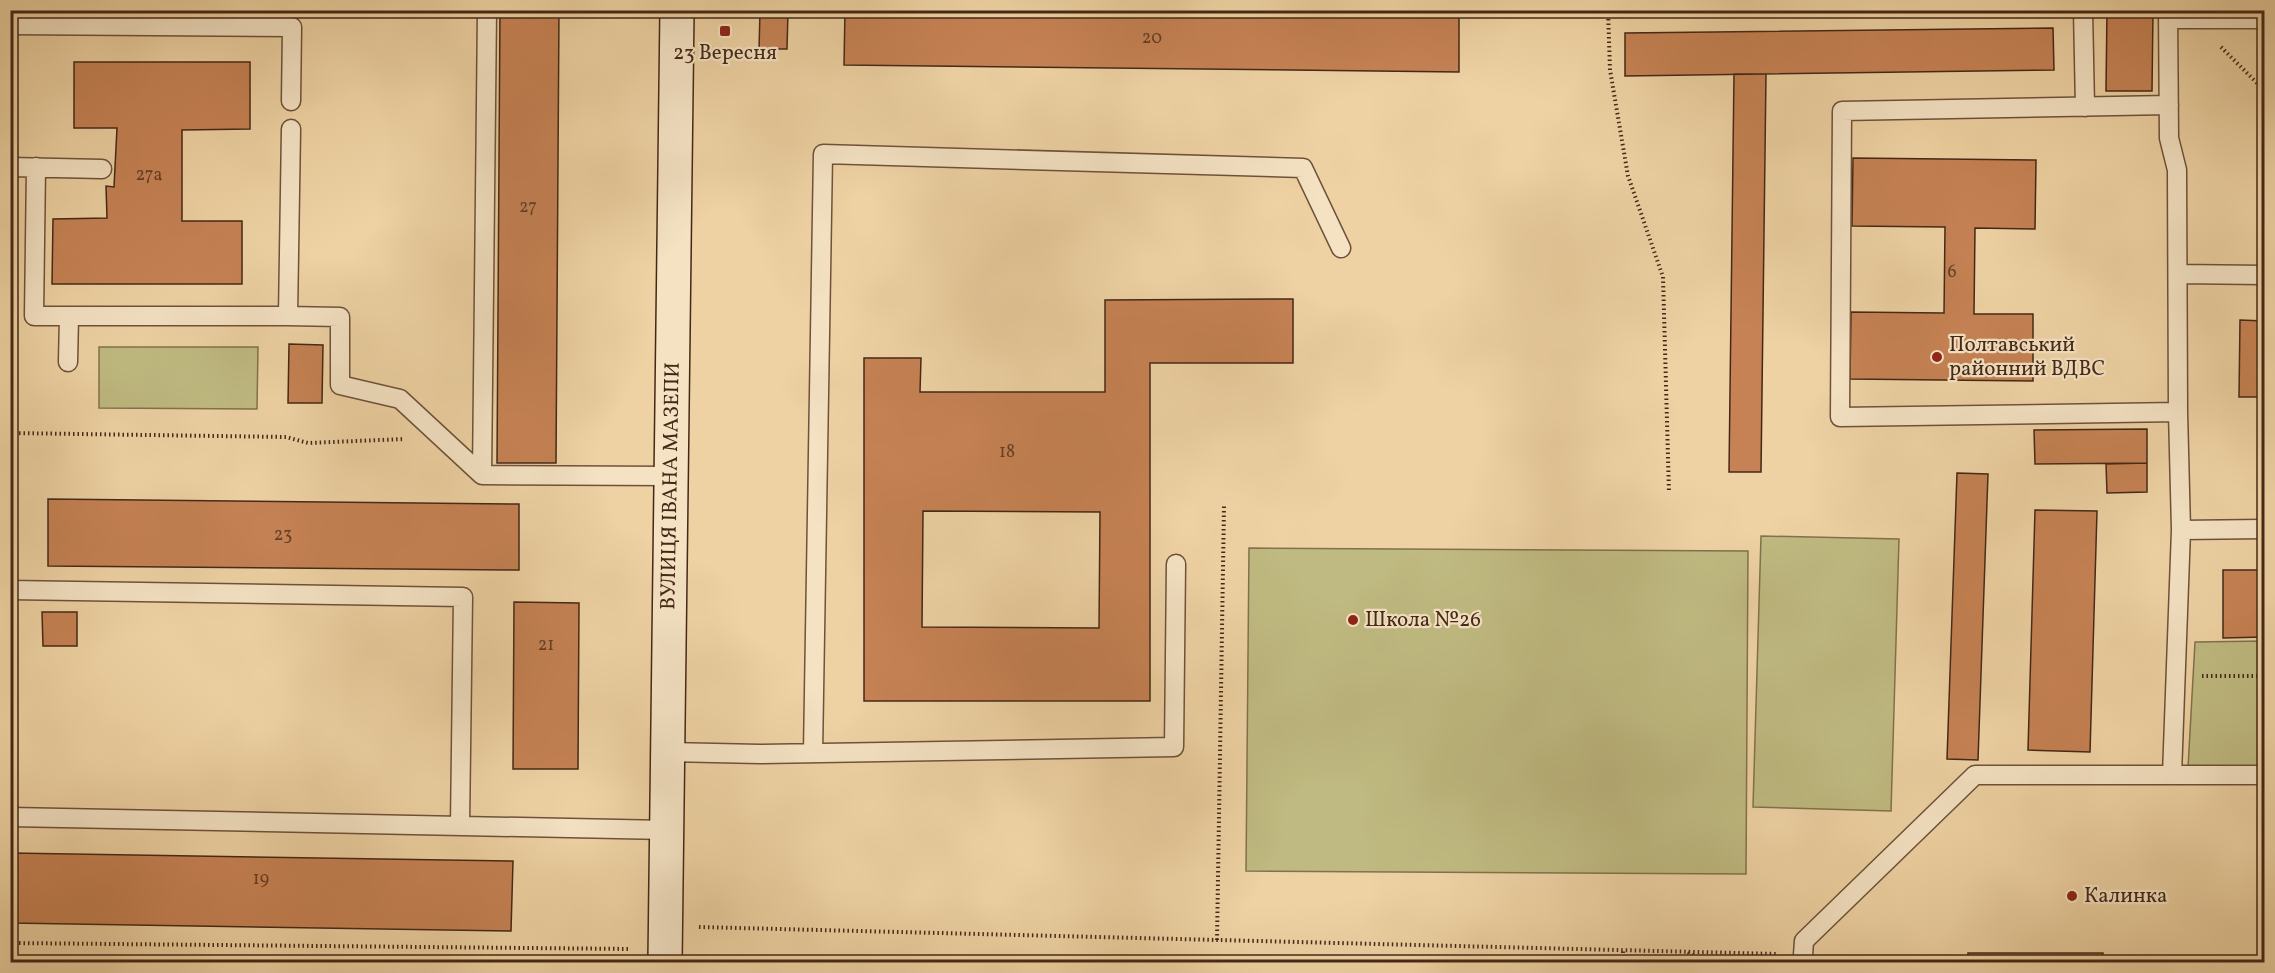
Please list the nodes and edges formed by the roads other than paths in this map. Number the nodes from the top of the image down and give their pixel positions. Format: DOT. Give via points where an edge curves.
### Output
graph roads {
  1 [pos="487,10"];
  2 [pos="677,10"];
  3 [pos="2083,10"];
  4 [pos="2168,15"];
  5 [pos="2265,19"];
  6 [pos="10,25"];
  7 [pos="291,101"];
  8 [pos="2169,105"];
  9 [pos="2085,107"];
  10 [pos="291,129"];
  11 [pos="10,167"];
  12 [pos="36,167"];
  13 [pos="102,169"];
  14 [pos="1341,248"];
  15 [pos="2178,274"];
  16 [pos="2265,275"];
  17 [pos="69,316"];
  18 [pos="288,316"];
  19 [pos="68,362"];
  20 [pos="2178,412"];
  21 [pos="482,475"];
  22 [pos="671,476"];
  23 [pos="2265,529"];
  24 [pos="2181,530"];
  25 [pos="1176,564"];
  26 [pos="10,590"];
  27 [pos="668,752"];
  28 [pos="813,753"];
  29 [pos="2172,775"];
  30 [pos="2265,775"];
  31 [pos="10,817"];
  32 [pos="460,825"];
  33 [pos="666,830"];
  34 [pos="665,946"];
  35 [pos="1803,955"];
  1 -- 21 [label="lane"];
  2 -- 22 [label="main road, ВУЛИЦЯ ІВАНА МАЗЕПИ"];
  3 -- 9 [label="lane"];
  4 -- 5 [label="lane" via="2192,19"];
  4 -- 8 [label="lane"];
  6 -- 7 [label="lane" via="292,27"];
  8 -- 9 [label="lane"];
  8 -- 15 [label="lane" via="2169,138 2177,170"];
  9 -- 20 [label="lane" via="1842,111 1840,417"];
  10 -- 18 [label="lane"];
  11 -- 12 [label="lane"];
  12 -- 13 [label="lane"];
  12 -- 17 [label="lane" via="34,316"];
  14 -- 28 [label="lane" via="1303,168 824,154"];
  15 -- 16 [label="lane"];
  15 -- 20 [label="lane"];
  17 -- 18 [label="lane"];
  17 -- 19 [label="lane"];
  18 -- 21 [label="lane" via="340,317 340,385 400,399"];
  20 -- 24 [label="lane"];
  21 -- 22 [label="lane"];
  22 -- 27 [label="main road, ВУЛИЦЯ ІВАНА МАЗЕПИ"];
  23 -- 24 [label="lane"];
  24 -- 29 [label="lane"];
  25 -- 28 [label="lane" via="1174,747"];
  26 -- 32 [label="lane" via="463,597"];
  27 -- 28 [label="lane"];
  27 -- 33 [label="main road, ВУЛИЦЯ ІВАНА МАЗЕПИ"];
  29 -- 30 [label="lane"];
  29 -- 35 [label="lane" via="1975,775 1804,941"];
  31 -- 32 [label="lane"];
  32 -- 33 [label="lane"];
  33 -- 34 [label="main road, ВУЛИЦЯ ІВАНА МАЗЕПИ"];
}
